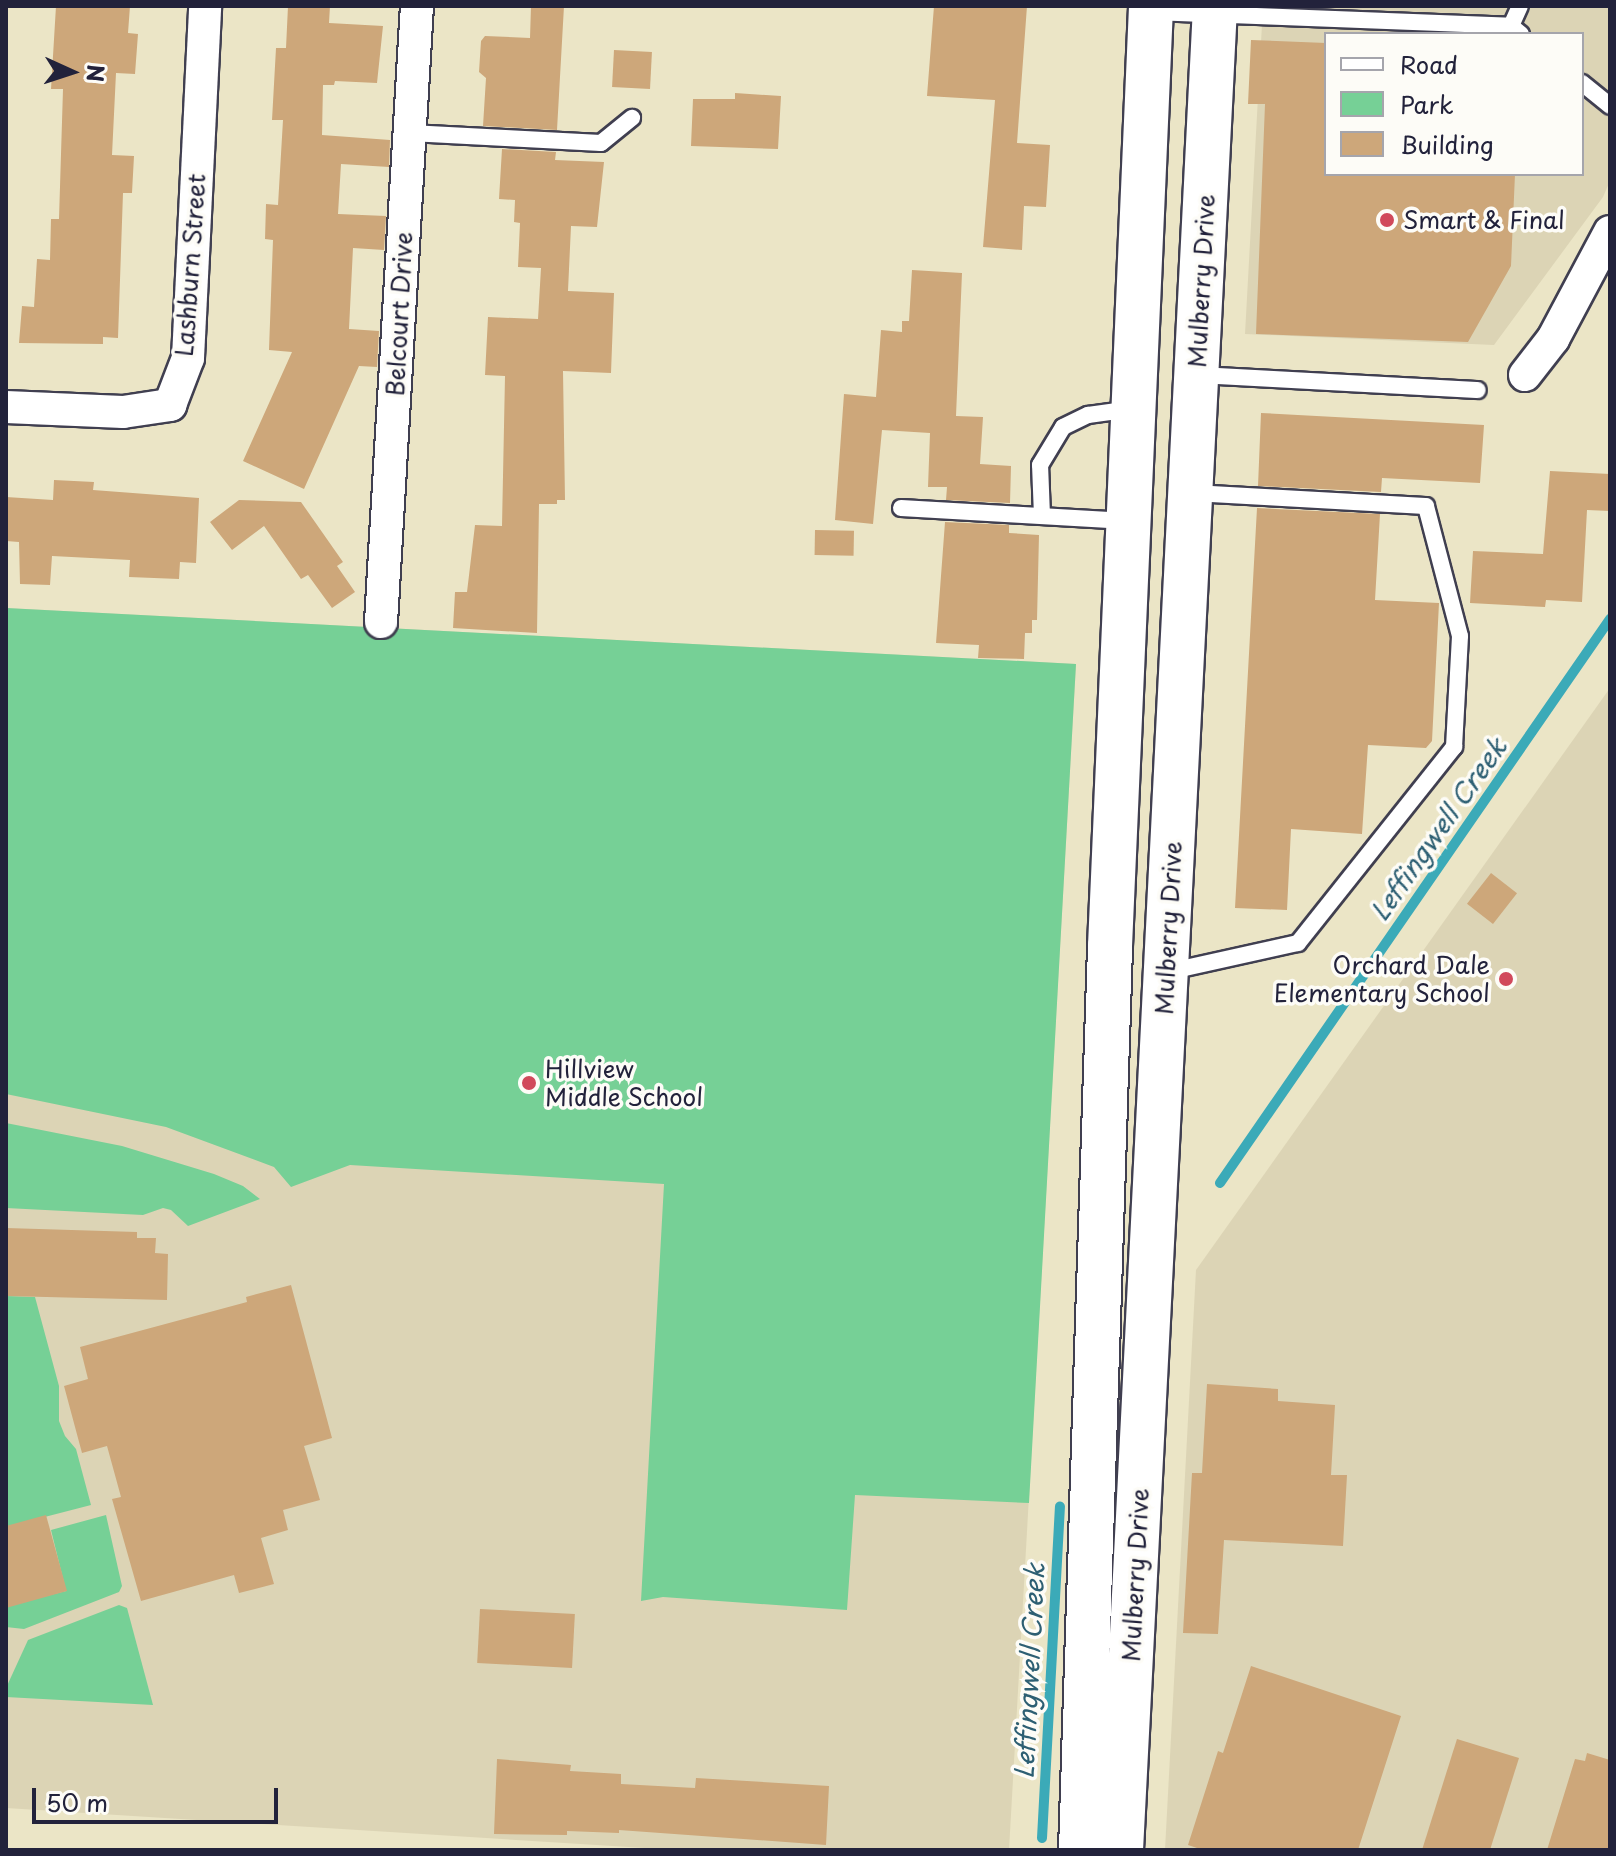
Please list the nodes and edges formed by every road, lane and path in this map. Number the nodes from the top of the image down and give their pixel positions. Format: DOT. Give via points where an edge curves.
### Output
graph roads {
  1 [pos="205,6"];
  2 [pos="417,6"];
  3 [pos="1520,6"];
  4 [pos="1151,9"];
  5 [pos="1215,10"];
  6 [pos="1516,30"];
  7 [pos="1584,85"];
  8 [pos="1610,106"];
  9 [pos="632,118"];
  10 [pos="410,133"];
  11 [pos="1610,232"];
  12 [pos="1197,375"];
  13 [pos="1525,375"];
  14 [pos="1478,390"];
  15 [pos="6,407"];
  16 [pos="1133,409"];
  17 [pos="1191,493"];
  18 [pos="901,508"];
  19 [pos="1042,516"];
  20 [pos="1128,521"];
  21 [pos="381,622"];
  22 [pos="1166,972"];
  23 [pos="1109,975"];
  24 [pos="1081,1850"];
  25 [pos="1121,1850"];
  1 -- 15 [label="street, Lashburn Street" via="188,358 170,405 123,412"];
  2 -- 10 [label="street, Belcourt Drive"];
  3 -- 6 [label="lane"];
  4 -- 5 [label="lane"];
  4 -- 16 [label="street, Mulberry Drive"];
  5 -- 6 [label="lane"];
  5 -- 12 [label="street, Mulberry Drive"];
  7 -- 8 [label="lane"];
  9 -- 10 [label="lane" via="601,143"];
  10 -- 21 [label="street, Belcourt Drive"];
  11 -- 13 [label="street" via="1553,339"];
  12 -- 14 [label="lane"];
  12 -- 17 [label="street, Mulberry Drive"];
  16 -- 19 [label="lane" via="1088,415 1063,427 1040,465"];
  16 -- 20 [label="street, Mulberry Drive"];
  17 -- 22 [label="street, Mulberry Drive"];
  17 -- 22 [label="lane" via="1426,506 1460,636 1454,747 1298,943"];
  18 -- 19 [label="lane"];
  19 -- 20 [label="lane"];
  20 -- 23 [label="street, Mulberry Drive"];
  22 -- 23 [label="street"];
  22 -- 25 [label="street, Mulberry Drive"];
  23 -- 24 [label="street, Mulberry Drive"];
}
